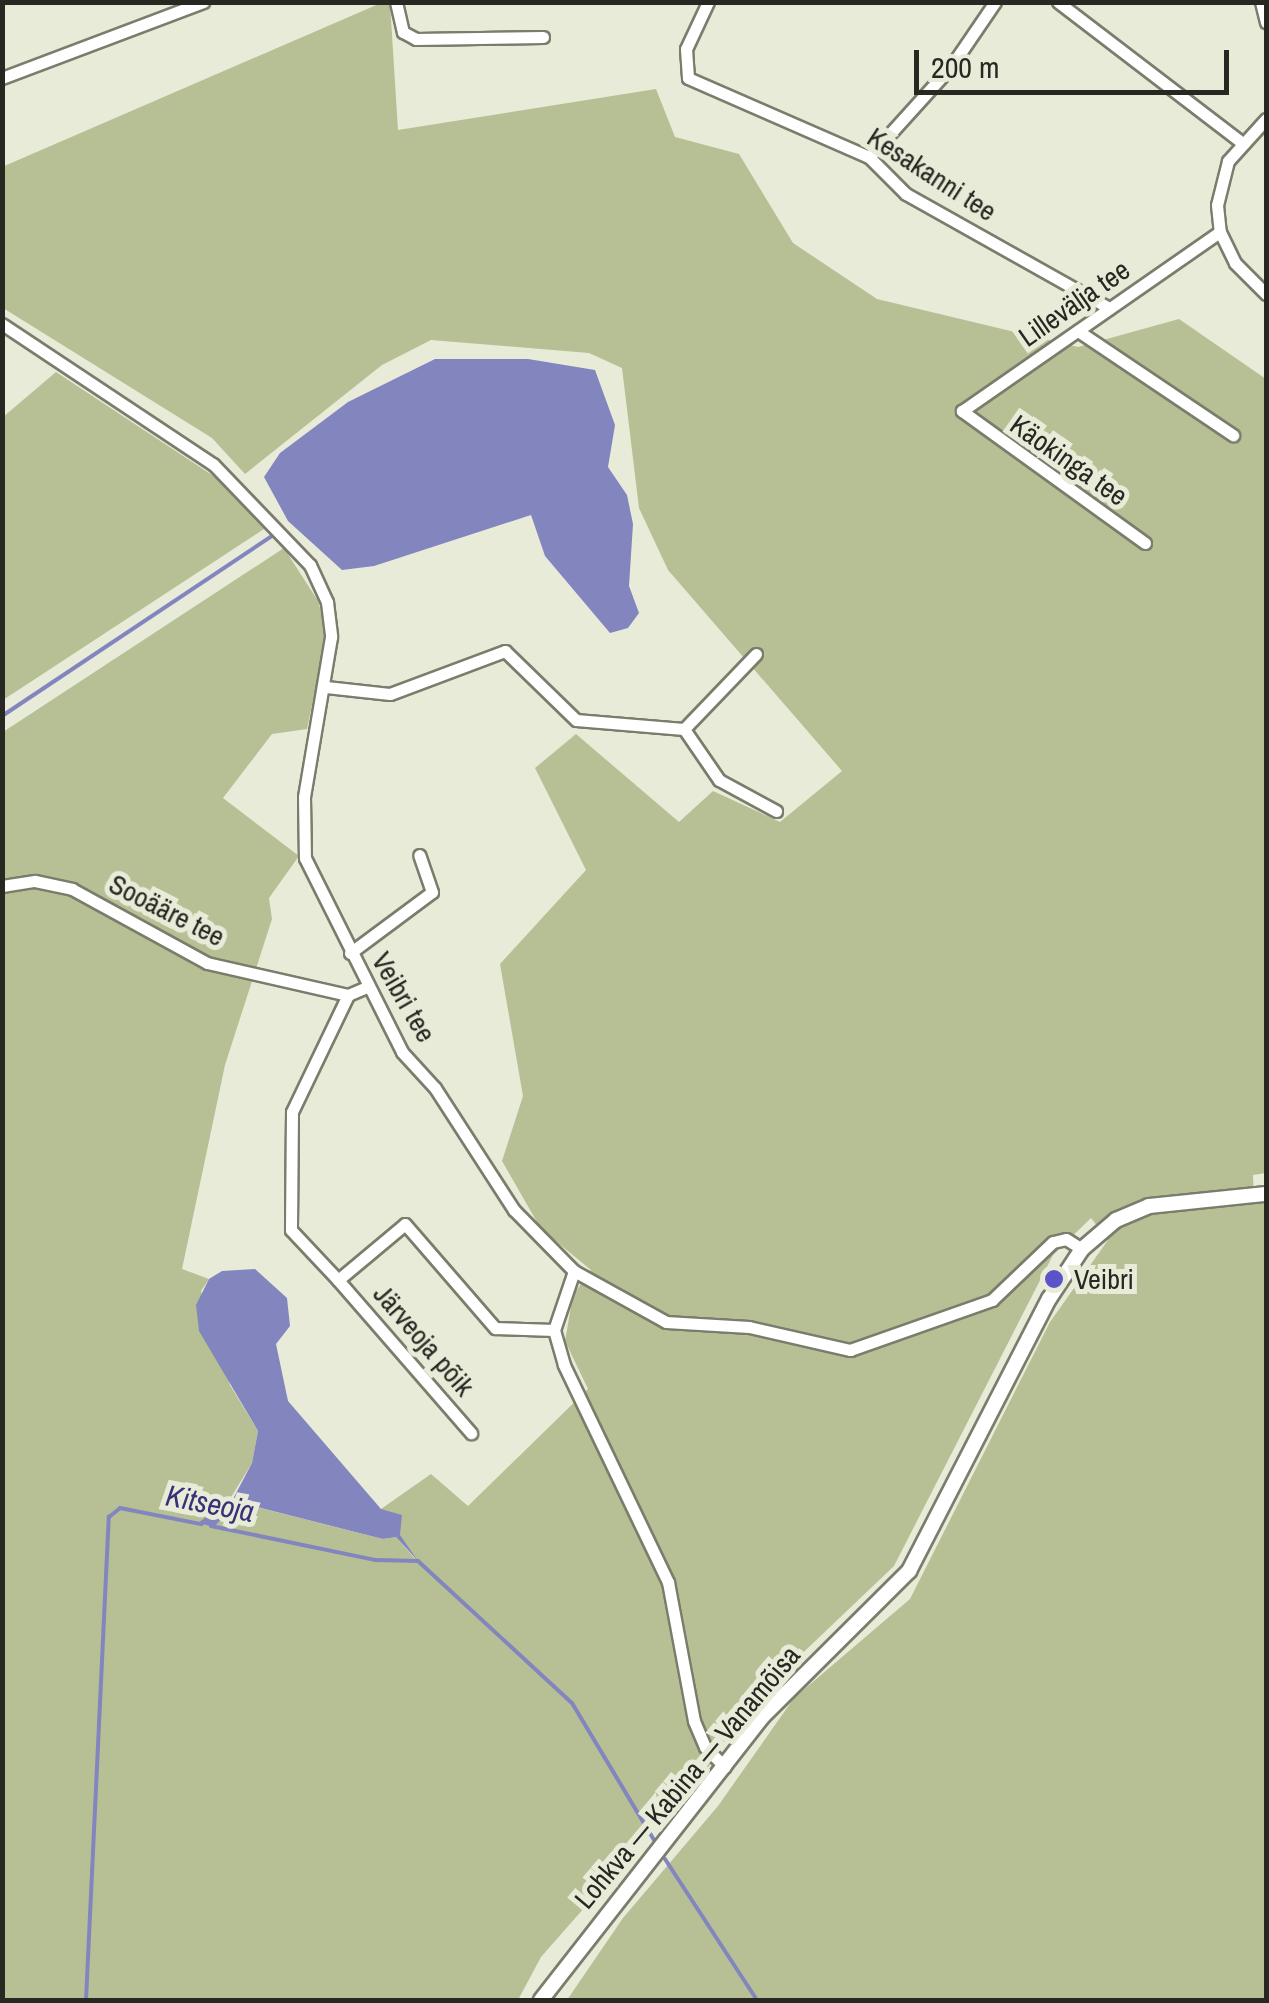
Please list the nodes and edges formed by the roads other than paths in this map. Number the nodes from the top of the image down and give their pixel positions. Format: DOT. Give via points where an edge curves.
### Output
graph roads {
  1 [pos="203,2"];
  2 [pos="396,2"];
  3 [pos="708,2"];
  4 [pos="994,2"];
  5 [pos="1058,2"];
  6 [pos="1260,2"];
  7 [pos="1266,22"];
  8 [pos="543,37"];
  9 [pos="2,78"];
  10 [pos="1266,119"];
  11 [pos="1240,142"];
  12 [pos="870,157"];
  13 [pos="1220,232"];
  14 [pos="1266,294"];
  15 [pos="1108,308"];
  16 [pos="2,324"];
  17 [pos="1078,330"];
  18 [pos="964,418"];
  19 [pos="1233,435"];
  20 [pos="1145,543"];
  21 [pos="756,654"];
  22 [pos="326,687"];
  23 [pos="684,729"];
  24 [pos="776,812"];
  25 [pos="419,856"];
  26 [pos="2,886"];
  27 [pos="350,953"];
  28 [pos="367,987"];
  29 [pos="348,995"];
  30 [pos="1266,1194"];
  31 [pos="1082,1249"];
  32 [pos="574,1271"];
  33 [pos="338,1280"];
  34 [pos="554,1330"];
  35 [pos="472,1433"];
  36 [pos="725,1767"];
  37 [pos="541,2000"];
  1 -- 9 [label="street"];
  2 -- 8 [label="street" via="403,32 416,39"];
  3 -- 12 [label="street, Kesakanni tee" via="686,49 688,78"];
  4 -- 12 [label="street" via="952,65"];
  5 -- 11 [label="street"];
  6 -- 7 [label="street"];
  10 -- 11 [label="street"];
  11 -- 13 [label="street" via="1220,182"];
  12 -- 15 [label="street, Kesakanni tee" via="906,194"];
  13 -- 14 [label="street" via="1234,264"];
  13 -- 15 [label="street, Lillevälja tee"];
  15 -- 17 [label="street, Lillevälja tee"];
  16 -- 22 [label="street, Veibri tee" via="213,464 283,530 328,602"];
  17 -- 18 [label="street, Lillevälja tee" via="962,412"];
  17 -- 19 [label="street"];
  18 -- 20 [label="street, Käokinga tee"];
  21 -- 23 [label="street"];
  22 -- 23 [label="street" via="390,694 505,651 576,720"];
  22 -- 27 [label="street, Veibri tee" via="302,826 305,858"];
  23 -- 24 [label="street" via="719,780"];
  25 -- 27 [label="street" via="432,892"];
  26 -- 29 [label="street, Sooääre tee" via="54,882 207,963"];
  27 -- 28 [label="street, Veibri tee"];
  28 -- 29 [label="street"];
  28 -- 32 [label="street, Veibri tee" via="402,1052 435,1088 514,1210"];
  29 -- 33 [label="street, Järveoja põik" via="292,1112 289,1161 291,1230"];
  30 -- 31 [label="street, Lohkva — Kabina — Vanamõisa" via="1149,1206 1116,1220"];
  31 -- 32 [label="street, Veibri tee" via="1066,1239 1053,1242 992,1300 886,1343 850,1350 749,1327 666,1322"];
  31 -- 36 [label="street, Lohkva — Kabina — Vanamõisa" via="1049,1299 924,1550 789,1686"];
  32 -- 34 [label="street"];
  33 -- 34 [label="street" via="405,1224 495,1328"];
  33 -- 35 [label="street, Järveoja põik"];
  34 -- 36 [label="street" via="564,1366 668,1582 694,1721 704,1747"];
  36 -- 37 [label="street, Lohkva — Kabina — Vanamõisa"];
}
